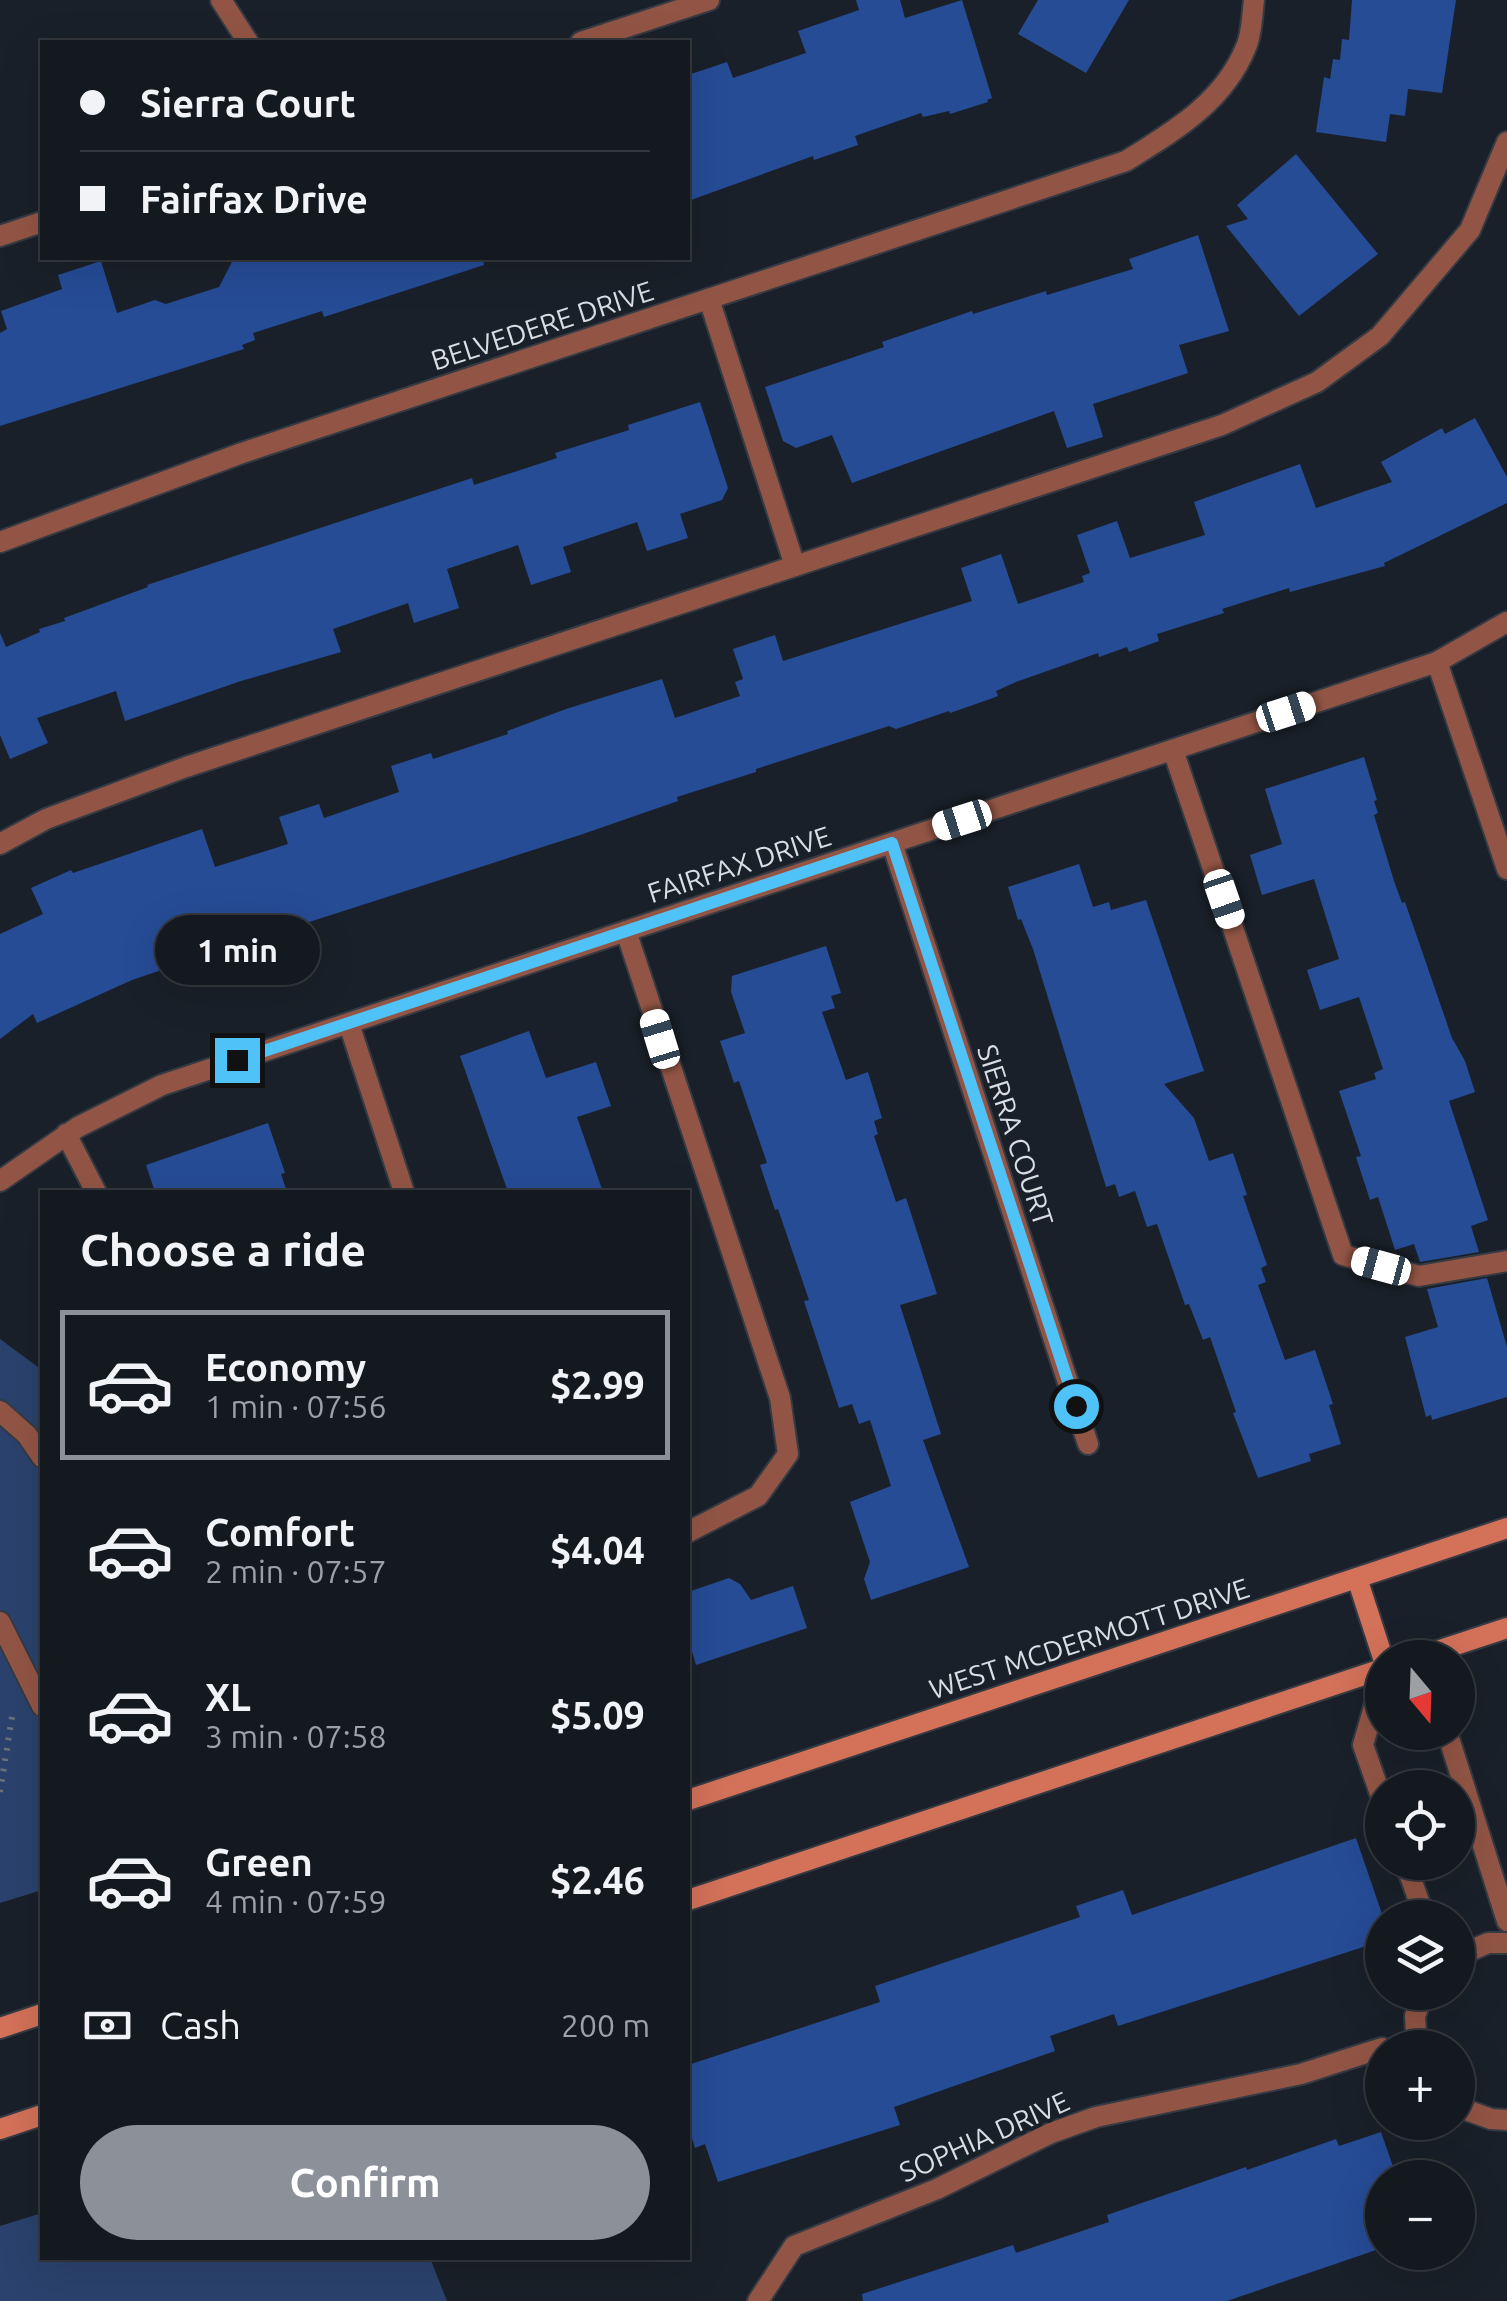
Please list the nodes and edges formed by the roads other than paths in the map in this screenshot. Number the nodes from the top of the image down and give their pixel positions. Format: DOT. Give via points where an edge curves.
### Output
graph roads {
  1 [pos="221,0"];
  2 [pos="709,0"];
  3 [pos="1254,0"];
  4 [pos="247,40"];
  5 [pos="587,40"];
  6 [pos="1507,142"];
  7 [pos="40,223"];
  8 [pos="0,236"];
  9 [pos="709,299"];
  10 [pos="0,542"];
  11 [pos="794,566"];
  12 [pos="1507,622"];
  13 [pos="1437,662"];
  14 [pos="1173,750"];
  15 [pos="892,843"];
  16 [pos="0,844"];
  17 [pos="1507,870"];
  18 [pos="626,931"];
  19 [pos="349,1024"];
  20 [pos="66,1134"];
  21 [pos="0,1181"];
  22 [pos="95,1190"];
  23 [pos="403,1190"];
  24 [pos="1507,1261"];
  25 [pos="0,1411"];
  26 [pos="1088,1444"];
  27 [pos="40,1453"];
  28 [pos="1507,1528"];
  29 [pos="690,1531"];
  30 [pos="1357,1578"];
  31 [pos="0,1622"];
  32 [pos="1507,1628"];
  33 [pos="1376,1640"];
  34 [pos="1471,1640"];
  35 [pos="1365,1675"];
  36 [pos="40,1702"];
  37 [pos="1453,1750"];
  38 [pos="690,1799"];
  39 [pos="690,1899"];
  40 [pos="1507,1921"];
  41 [pos="1507,1942"];
  42 [pos="1475,1949"];
  43 [pos="40,2015"];
  44 [pos="0,2028"];
  45 [pos="1365,2054"];
  46 [pos="1475,2114"];
  47 [pos="40,2116"];
  48 [pos="1507,2120"];
  49 [pos="0,2129"];
  50 [pos="758,2301"];
  1 -- 4 [label="street"];
  2 -- 5 [label="street"];
  3 -- 9 [label="street, BELVEDERE DRIVE" via="1248,45 1222,90 1126,162"];
  6 -- 11 [label="street" via="1470,230 1380,336 1316,382 1222,425"];
  7 -- 8 [label="street"];
  9 -- 10 [label="street, BELVEDERE DRIVE" via="242,453"];
  9 -- 11 [label="street"];
  11 -- 16 [label="street" via="186,767"];
  12 -- 13 [label="street, FAIRFAX DRIVE"];
  13 -- 14 [label="street, FAIRFAX DRIVE"];
  13 -- 17 [label="street"];
  14 -- 15 [label="street, FAIRFAX DRIVE"];
  14 -- 24 [label="street" via="1342,1255 1419,1276"];
  15 -- 18 [label="street, FAIRFAX DRIVE"];
  15 -- 26 [label="street, SIERRA COURT"];
  18 -- 19 [label="street, FAIRFAX DRIVE"];
  18 -- 29 [label="street" via="780,1398 788,1454 758,1496"];
  19 -- 20 [label="street, FAIRFAX DRIVE" via="162,1085"];
  19 -- 23 [label="street"];
  20 -- 21 [label="street, FAIRFAX DRIVE"];
  20 -- 22 [label="street"];
  25 -- 27 [label="street"];
  28 -- 30 [label="main road, WEST MCDERMOTT DRIVE"];
  30 -- 33 [label="main road"];
  30 -- 38 [label="main road, WEST MCDERMOTT DRIVE"];
  31 -- 36 [label="street"];
  32 -- 34 [label="main road"];
  35 -- 39 [label="main road"];
  37 -- 40 [label="street"];
  41 -- 42 [label="street"];
  43 -- 44 [label="main road"];
  45 -- 50 [label="street, SOPHIA DRIVE" via="1301,2074 1096,2116 1051,2133 937,2189 794,2246"];
  46 -- 48 [label="street"];
  47 -- 49 [label="main road"];
}
